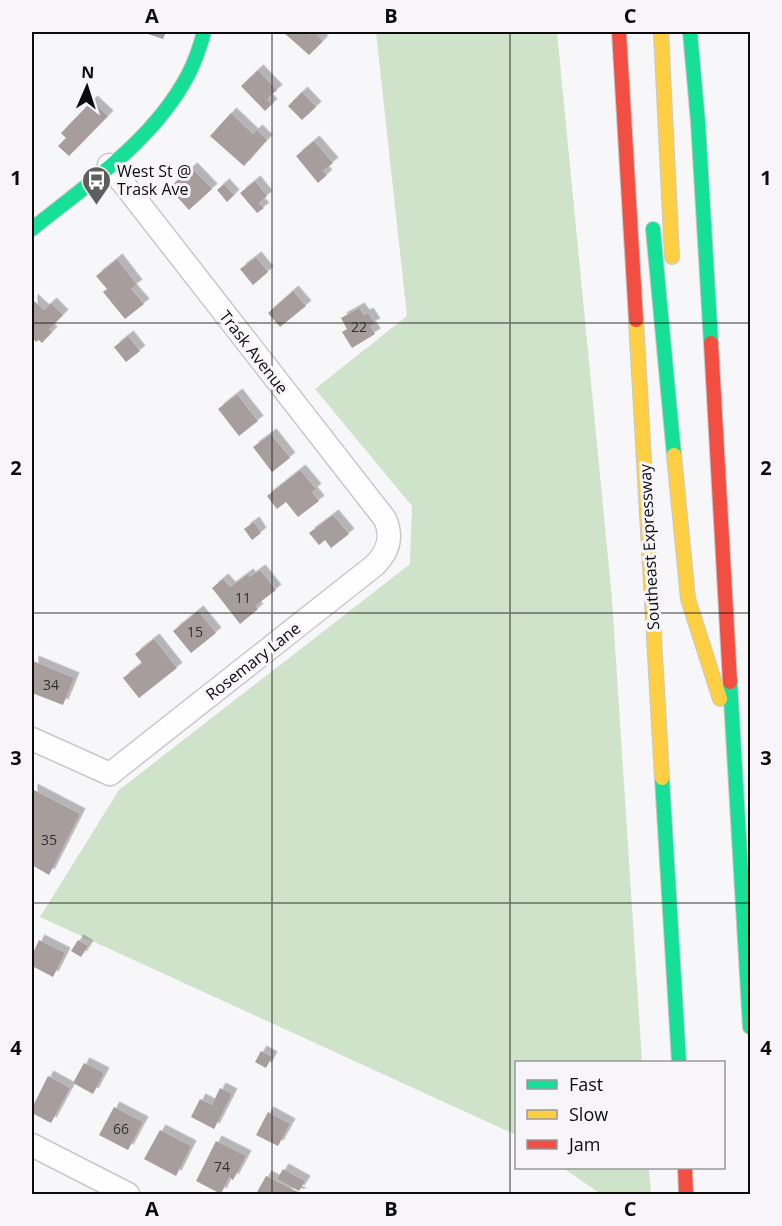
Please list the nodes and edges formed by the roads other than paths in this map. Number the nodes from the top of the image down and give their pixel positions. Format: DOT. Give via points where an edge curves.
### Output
graph roads {
  1 [pos="204,32"];
  2 [pos="619,32"];
  3 [pos="661,32"];
  4 [pos="690,32"];
  5 [pos="109,165"];
  6 [pos="651,212"];
  7 [pos="32,229"];
  8 [pos="672,270"];
  9 [pos="674,306"];
  10 [pos="389,543"];
  11 [pos="688,599"];
  12 [pos="682,633"];
  13 [pos="671,691"];
  14 [pos="32,739"];
  15 [pos="734,744"];
  16 [pos="661,748"];
  17 [pos="750,1027"];
  18 [pos="679,1061"];
  19 [pos="32,1145"];
  20 [pos="685,1169"];
  21 [pos="128,1194"];
  22 [pos="686,1194"];
  1 -- 5 [label="main road" via="195,61 178,92 157,120"];
  2 -- 16 [label="main road, Southeast Expressway"];
  3 -- 8 [label="main road"];
  4 -- 15 [label="main road"];
  5 -- 7 [label="main road"];
  5 -- 10 [label="street, Trask Avenue" via="385,519"];
  6 -- 11 [label="main road"];
  9 -- 11 [label="main road"];
  10 -- 14 [label="street, Rosemary Lane" via="375,565 110,774"];
  11 -- 12 [label="main road"];
  11 -- 15 [label="main road"];
  13 -- 16 [label="main road"];
  15 -- 17 [label="main road"];
  16 -- 18 [label="main road, Southeast Expressway"];
  19 -- 21 [label="street"];
  20 -- 22 [label="main road"];
}
